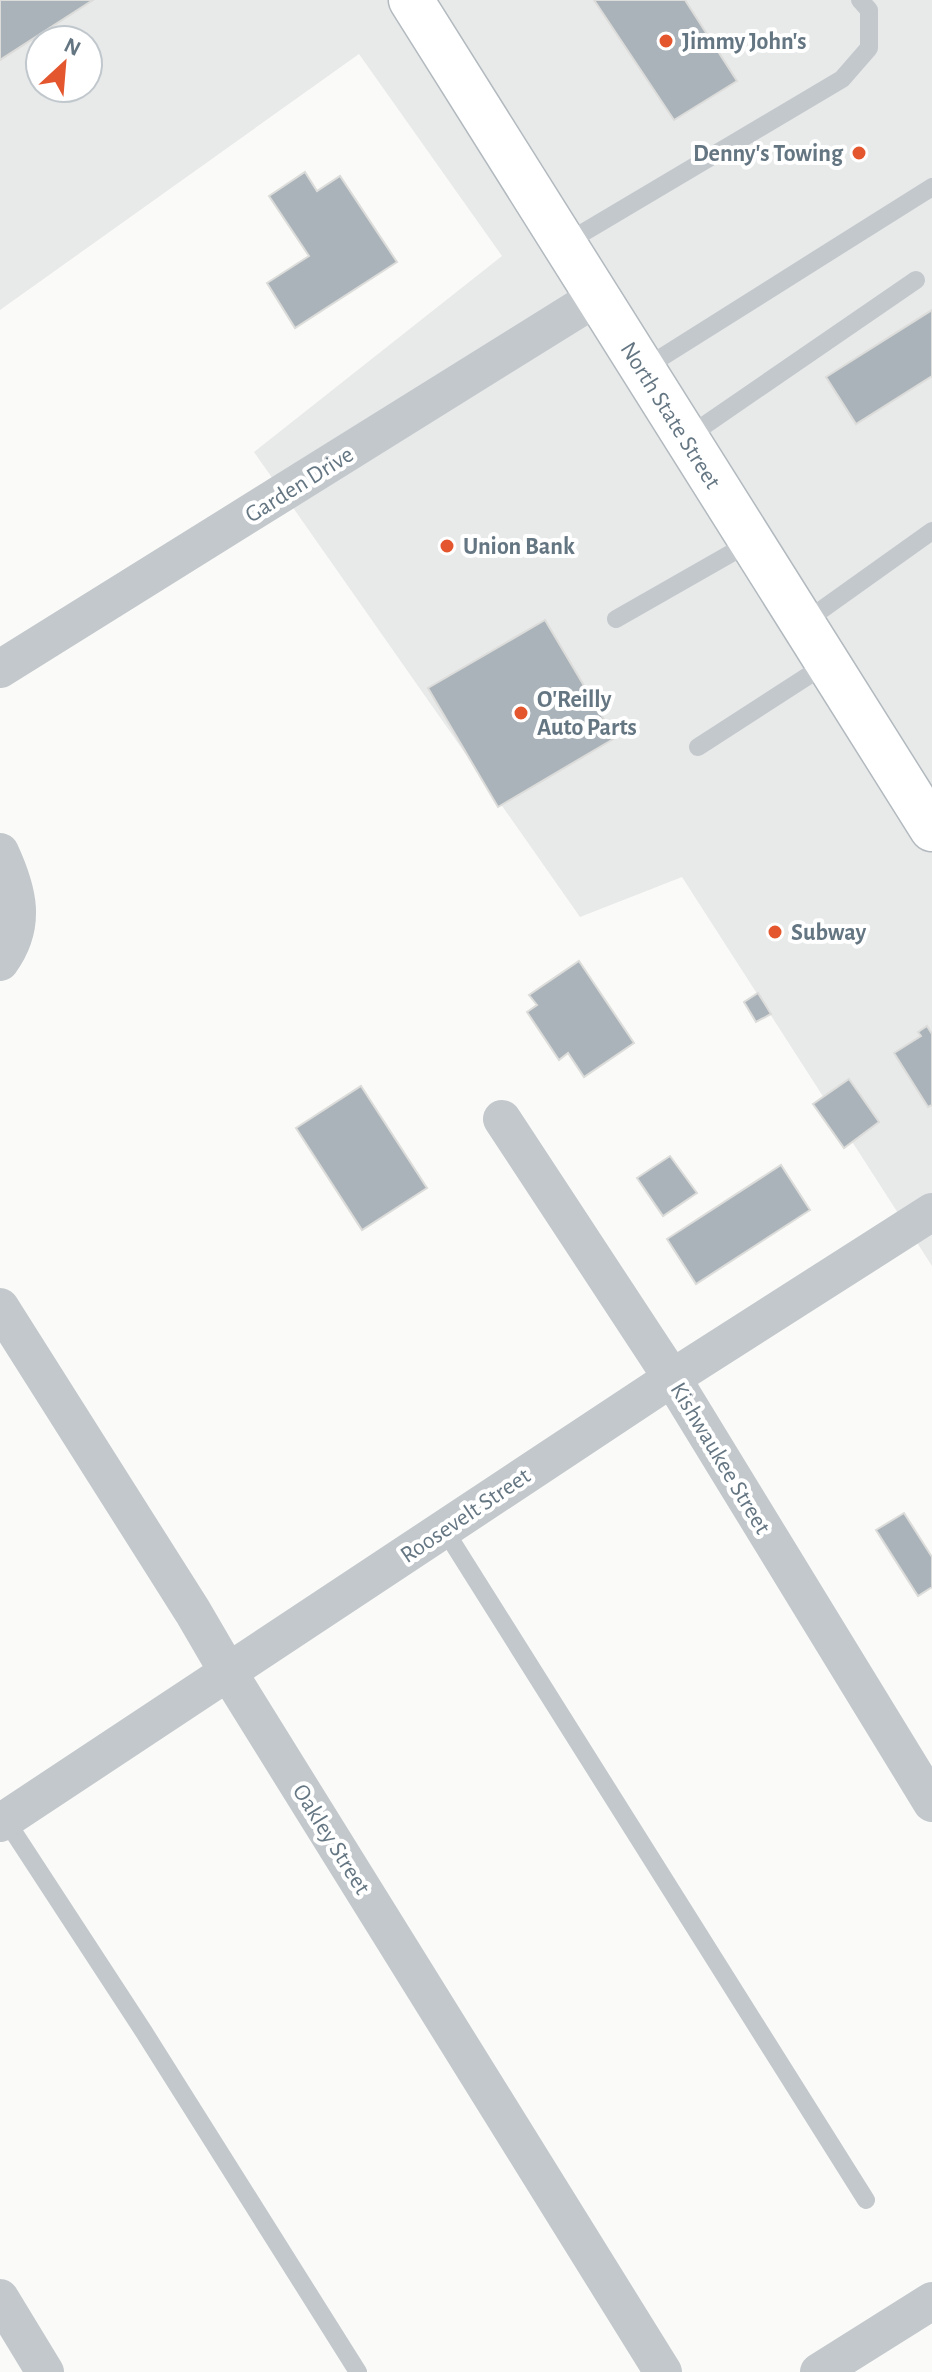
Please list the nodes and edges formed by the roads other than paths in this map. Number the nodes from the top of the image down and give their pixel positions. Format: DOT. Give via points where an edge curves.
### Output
graph roads {
  1 [pos="411,0"];
  2 [pos="860,0"];
  3 [pos="932,187"];
  4 [pos="564,244"];
  5 [pos="916,280"];
  6 [pos="597,297"];
  7 [pos="643,369"];
  8 [pos="686,438"];
  9 [pos="932,531"];
  10 [pos="751,542"];
  11 [pos="616,619"];
  12 [pos="803,623"];
  13 [pos="828,663"];
  14 [pos="0,669"];
  15 [pos="698,747"];
  16 [pos="932,829"];
  17 [pos="0,852"];
  18 [pos="0,962"];
  19 [pos="502,1119"];
  20 [pos="932,1214"];
  21 [pos="0,1307"];
  22 [pos="672,1378"];
  23 [pos="444,1529"];
  24 [pos="228,1672"];
  25 [pos="932,1803"];
  26 [pos="2,1821"];
  27 [pos="866,2200"];
  28 [pos="0,2298"];
  29 [pos="932,2301"];
  30 [pos="45,2372"];
  31 [pos="358,2372"];
  32 [pos="663,2372"];
  33 [pos="819,2372"];
  1 -- 4 [label="main road, North State Street"];
  2 -- 4 [label="lane" via="869,10 869,48 842,79"];
  3 -- 7 [label="lane"];
  4 -- 6 [label="main road, North State Street"];
  5 -- 8 [label="lane"];
  6 -- 7 [label="main road, North State Street"];
  6 -- 14 [label="street, Garden Drive"];
  7 -- 8 [label="main road, North State Street"];
  8 -- 10 [label="main road, North State Street"];
  9 -- 12 [label="lane"];
  10 -- 11 [label="lane"];
  10 -- 12 [label="main road, North State Street"];
  12 -- 13 [label="main road, North State Street"];
  13 -- 15 [label="lane"];
  13 -- 16 [label="main road, North State Street"];
  17 -- 18 [label="street" via="12,880 18,925"];
  19 -- 22 [label="street, Kishwaukee Street"];
  20 -- 22 [label="street, Roosevelt Street"];
  21 -- 24 [label="street, Oakley Street"];
  22 -- 23 [label="street, Roosevelt Street"];
  22 -- 25 [label="street, Kishwaukee Street"];
  23 -- 24 [label="street, Roosevelt Street"];
  23 -- 27 [label="lane"];
  24 -- 26 [label="street, Roosevelt Street"];
  24 -- 32 [label="street, Oakley Street"];
  26 -- 31 [label="lane" via="144,2032"];
  28 -- 30 [label="street"];
  29 -- 33 [label="street"];
}
